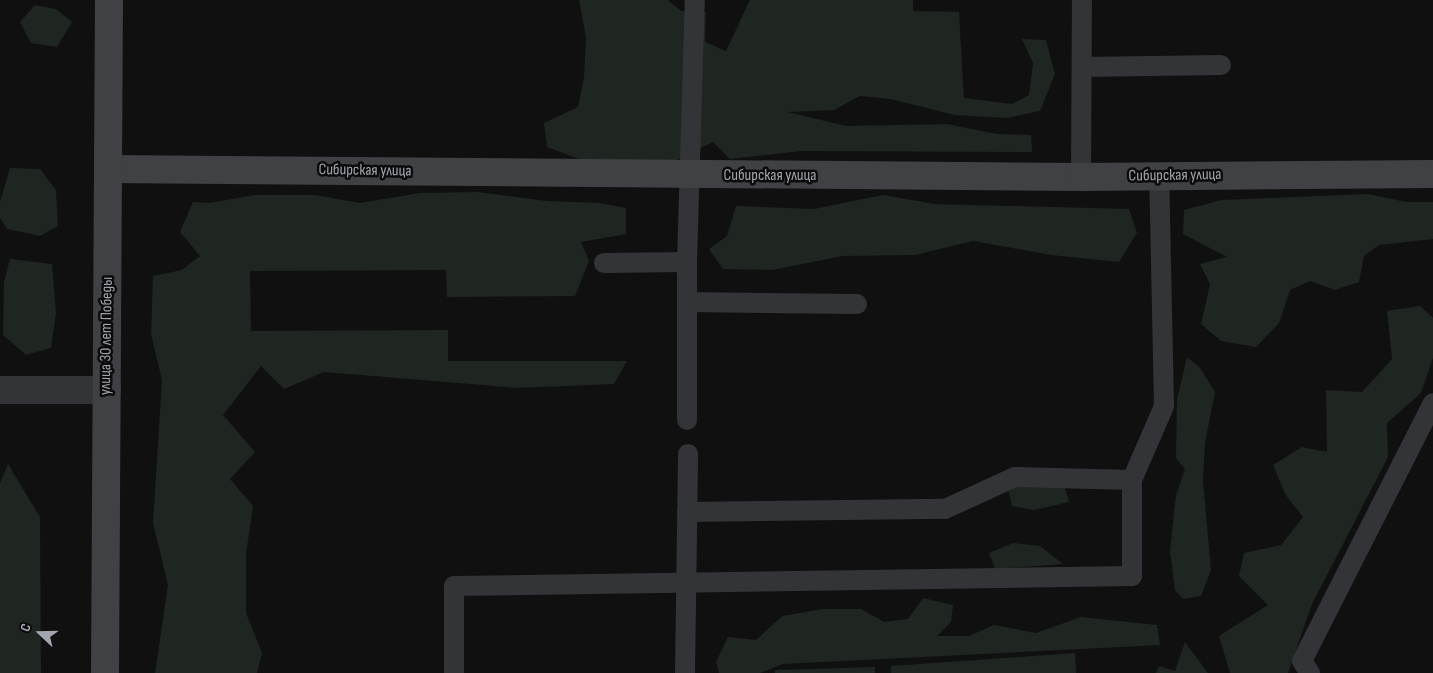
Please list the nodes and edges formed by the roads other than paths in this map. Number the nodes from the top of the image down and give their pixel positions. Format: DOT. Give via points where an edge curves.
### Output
graph roads {
  1 [pos="109,0"];
  2 [pos="695,0"];
  3 [pos="1082,0"];
  4 [pos="1221,65"];
  5 [pos="1082,67"];
  6 [pos="108,169"];
  7 [pos="1433,174"];
  8 [pos="692,176"];
  9 [pos="1158,176"];
  10 [pos="1081,177"];
  11 [pos="687,262"];
  12 [pos="604,263"];
  13 [pos="687,302"];
  14 [pos="857,304"];
  15 [pos="0,390"];
  16 [pos="106,390"];
  17 [pos="1433,403"];
  18 [pos="687,420"];
  19 [pos="688,454"];
  20 [pos="1132,480"];
  21 [pos="688,512"];
  22 [pos="687,582"];
  23 [pos="105,673"];
  24 [pos="454,673"];
  25 [pos="685,673"];
  26 [pos="1310,673"];
  1 -- 6 [label="street, улица 30 лет Победы"];
  2 -- 8 [label="lane"];
  3 -- 5 [label="lane"];
  4 -- 5 [label="lane"];
  5 -- 10 [label="lane"];
  6 -- 8 [label="street, Сибирская улица"];
  6 -- 16 [label="street, улица 30 лет Победы"];
  7 -- 9 [label="street, Сибирская улица"];
  8 -- 10 [label="street, Сибирская улица"];
  8 -- 11 [label="lane"];
  9 -- 10 [label="street, Сибирская улица"];
  9 -- 20 [label="lane" via="1164,406"];
  11 -- 12 [label="lane"];
  11 -- 13 [label="lane"];
  13 -- 14 [label="lane"];
  13 -- 18 [label="lane"];
  15 -- 16 [label="street"];
  16 -- 23 [label="street, улица 30 лет Победы"];
  17 -- 26 [label="lane" via="1302,662"];
  19 -- 21 [label="lane"];
  20 -- 21 [label="lane" via="1014,477 945,509"];
  20 -- 22 [label="lane" via="1132,576"];
  21 -- 22 [label="lane"];
  22 -- 24 [label="lane" via="454,586"];
  22 -- 25 [label="lane"];
}
